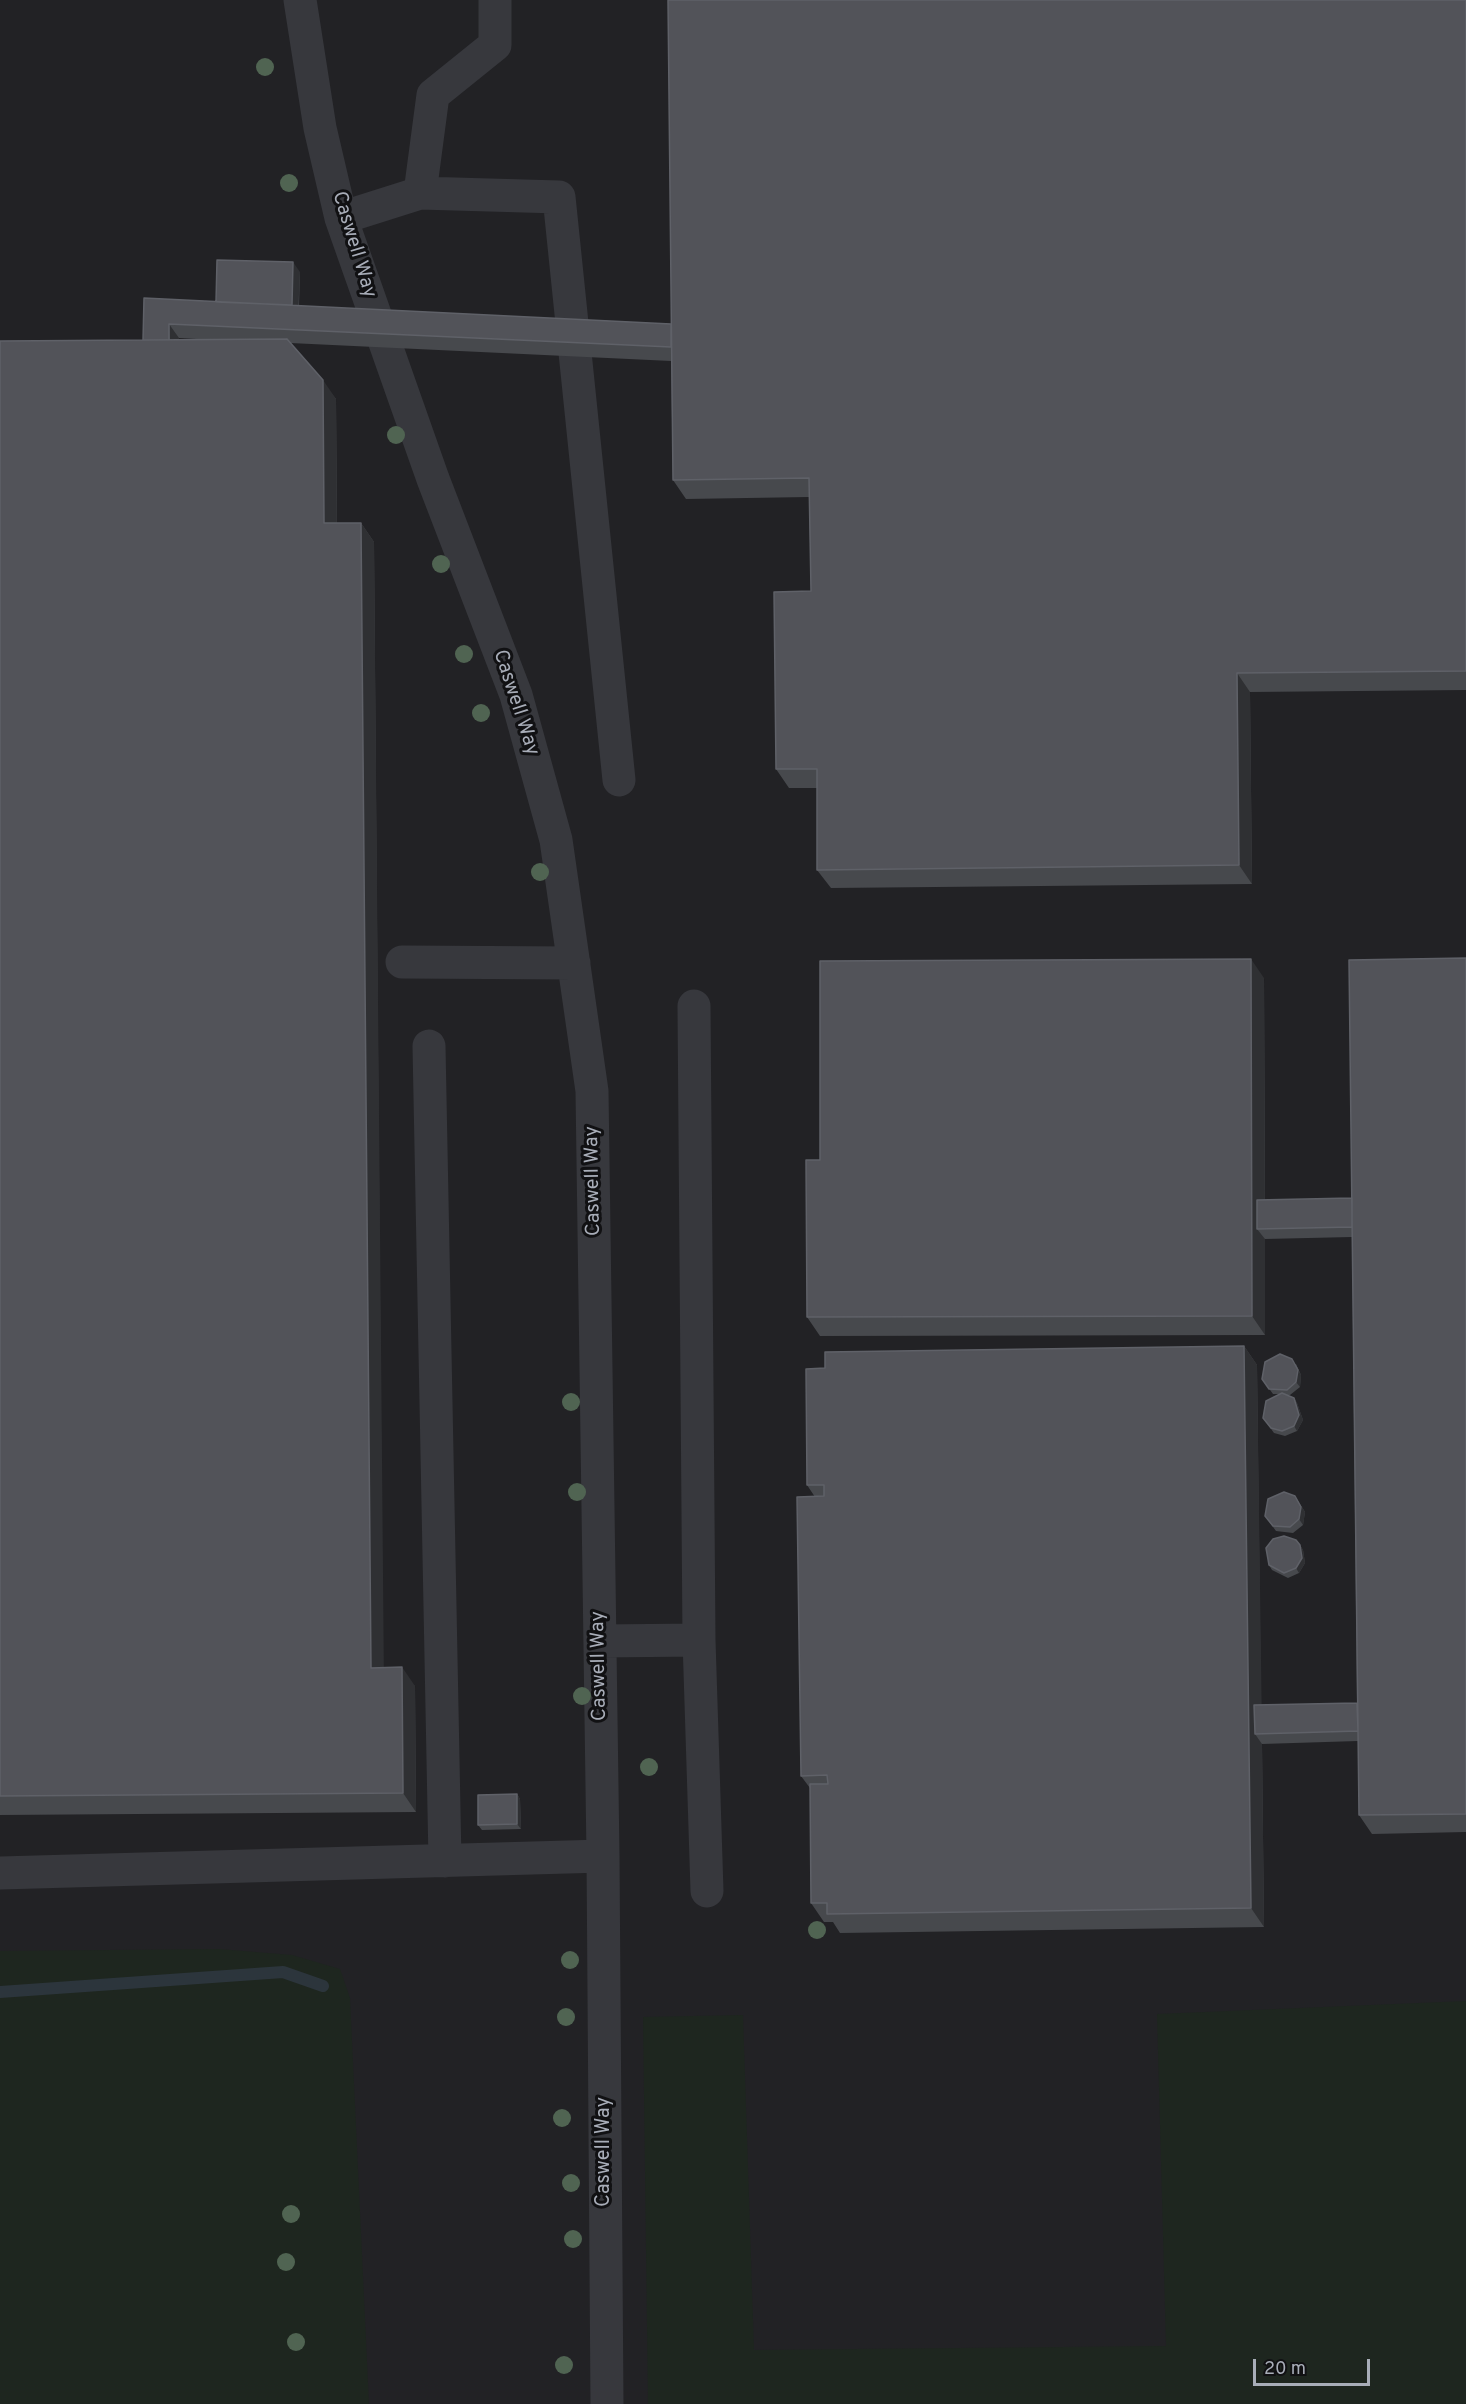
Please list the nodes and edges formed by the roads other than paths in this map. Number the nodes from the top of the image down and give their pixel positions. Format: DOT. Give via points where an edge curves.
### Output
graph roads {
  1 [pos="300,0"];
  2 [pos="495,0"];
  3 [pos="420,193"];
  4 [pos="341,218"];
  5 [pos="620,780"];
  6 [pos="402,962"];
  7 [pos="574,963"];
  8 [pos="694,1006"];
  9 [pos="429,1046"];
  10 [pos="699,1640"];
  11 [pos="600,1641"];
  12 [pos="603,1856"];
  13 [pos="445,1861"];
  14 [pos="0,1873"];
  15 [pos="707,1891"];
  16 [pos="607,2404"];
  1 -- 4 [label="street, Caswell Way" via="320,128"];
  2 -- 3 [label="street" via="495,45 434,95"];
  3 -- 4 [label="street"];
  3 -- 5 [label="street" via="559,197"];
  4 -- 7 [label="street, Caswell Way" via="432,478 516,695 556,840"];
  6 -- 7 [label="street"];
  7 -- 11 [label="street, Caswell Way" via="592,1091"];
  8 -- 10 [label="street"];
  9 -- 13 [label="street"];
  10 -- 11 [label="street"];
  10 -- 15 [label="street"];
  11 -- 12 [label="street, Caswell Way"];
  12 -- 13 [label="street"];
  12 -- 16 [label="street, Caswell Way"];
  13 -- 14 [label="street"];
}
